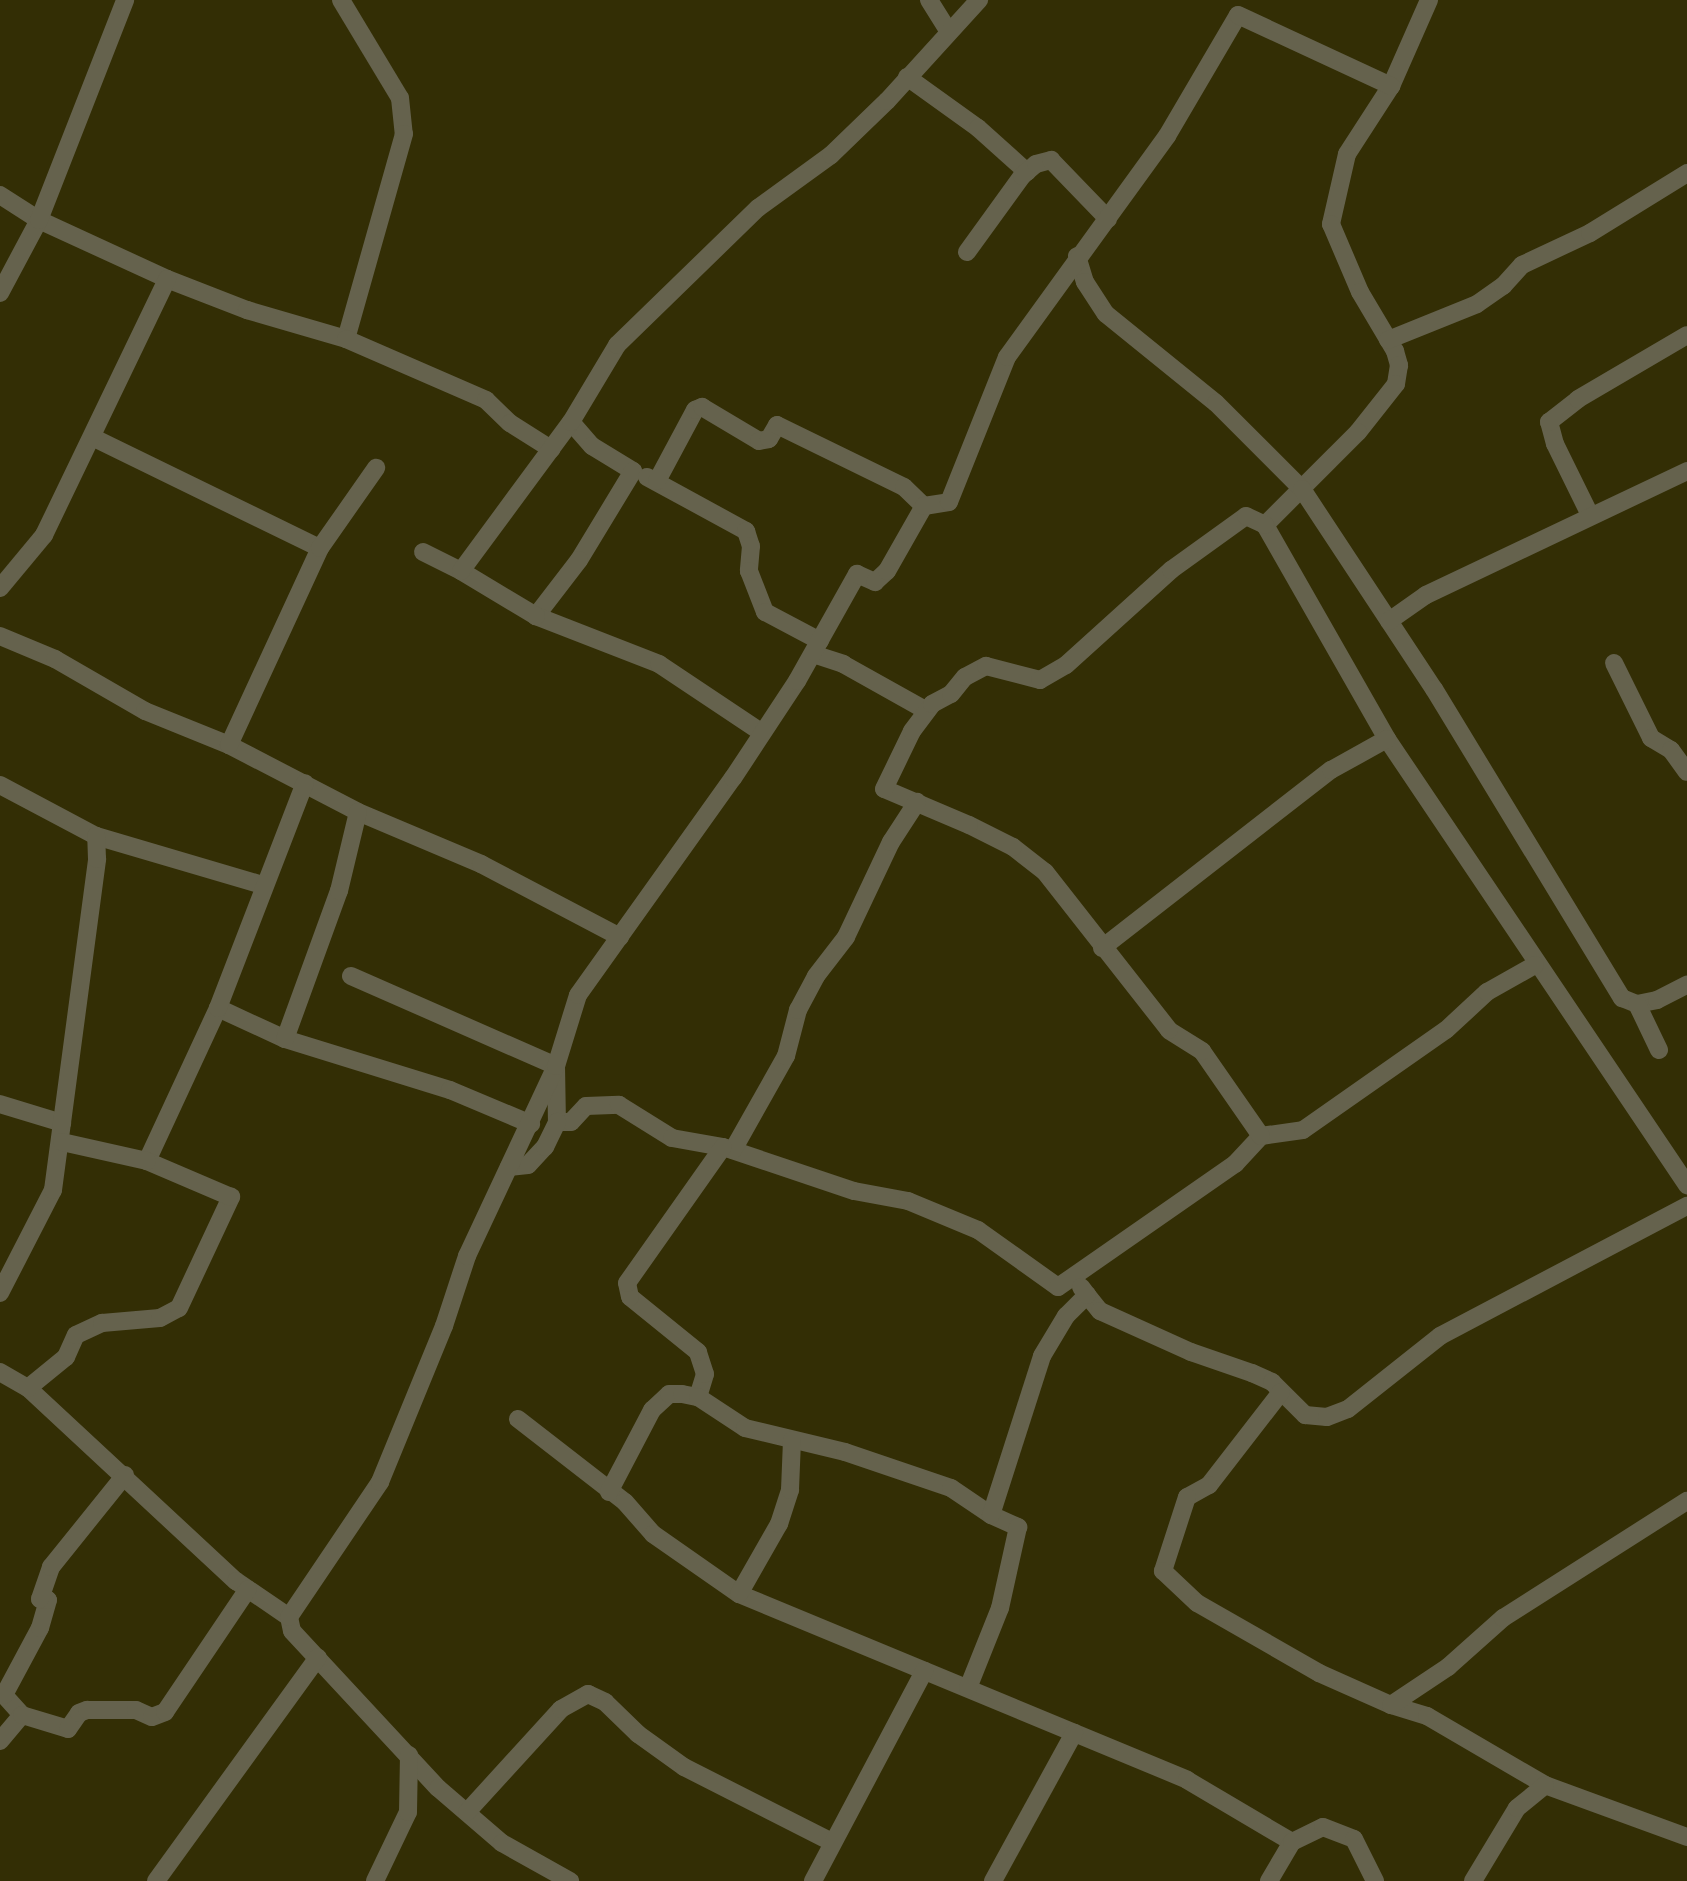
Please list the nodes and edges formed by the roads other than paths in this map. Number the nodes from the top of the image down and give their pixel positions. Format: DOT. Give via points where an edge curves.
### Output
graph roads {
  1 [pos="125,0"];
  2 [pos="341,0"];
  3 [pos="929,0"];
  4 [pos="979,0"];
  5 [pos="1428,0"];
  6 [pos="1241,8"];
  7 [pos="948,31"];
  8 [pos="907,77"];
  9 [pos="1391,86"];
  10 [pos="1028,172"];
  11 [pos="1687,172"];
  12 [pos="0,195"];
  13 [pos="1108,219"];
  14 [pos="39,220"];
  15 [pos="967,252"];
  16 [pos="1077,256"];
  17 [pos="167,279"];
  18 [pos="0,292"];
  19 [pos="1687,335"];
  20 [pos="346,339"];
  21 [pos="1388,340"];
  22 [pos="571,422"];
  23 [pos="94,438"];
  24 [pos="552,449"];
  25 [pos="376,468"];
  26 [pos="633,471"];
  27 [pos="1687,472"];
  28 [pos="656,481"];
  29 [pos="1302,489"];
  30 [pos="924,506"];
  31 [pos="1590,515"];
  32 [pos="1265,526"];
  33 [pos="320,548"];
  34 [pos="423,552"];
  35 [pos="461,571"];
  36 [pos="0,588"];
  37 [pos="536,616"];
  38 [pos="1389,621"];
  39 [pos="0,636"];
  40 [pos="816,647"];
  41 [pos="1614,663"];
  42 [pos="927,711"];
  43 [pos="761,732"];
  44 [pos="1386,739"];
  45 [pos="229,745"];
  46 [pos="1687,772"];
  47 [pos="304,782"];
  48 [pos="0,785"];
  49 [pos="917,802"];
  50 [pos="358,812"];
  51 [pos="96,836"];
  52 [pos="262,885"];
  53 [pos="620,936"];
  54 [pos="1102,948"];
  55 [pos="1536,965"];
  56 [pos="352,976"];
  57 [pos="1687,984"];
  58 [pos="1637,1004"];
  59 [pos="218,1008"];
  60 [pos="285,1039"];
  61 [pos="1659,1050"];
  62 [pos="556,1066"];
  63 [pos="0,1104"];
  64 [pos="557,1122"];
  65 [pos="531,1124"];
  66 [pos="62,1133"];
  67 [pos="1261,1136"];
  68 [pos="728,1148"];
  69 [pos="147,1161"];
  70 [pos="508,1168"];
  71 [pos="1687,1184"];
  72 [pos="1687,1206"];
  73 [pos="1066,1283"];
  74 [pos="0,1293"];
  75 [pos="1087,1296"];
  76 [pos="1066,1316"];
  77 [pos="0,1372"];
  78 [pos="28,1388"];
  79 [pos="1282,1392"];
  80 [pos="698,1397"];
  81 [pos="518,1420"];
  82 [pos="792,1440"];
  83 [pos="125,1475"];
  84 [pos="609,1492"];
  85 [pos="1687,1501"];
  86 [pos="990,1515"];
  87 [pos="248,1589"];
  88 [pos="739,1594"];
  89 [pos="290,1617"];
  90 [pos="318,1657"];
  91 [pos="924,1671"];
  92 [pos="968,1688"];
  93 [pos="1391,1705"];
  94 [pos="22,1716"];
  95 [pos="1074,1733"];
  96 [pos="0,1741"];
  97 [pos="409,1754"];
  98 [pos="1545,1785"];
  99 [pos="438,1788"];
  100 [pos="408,1812"];
  101 [pos="467,1812"];
  102 [pos="1687,1837"];
  103 [pos="832,1842"];
  104 [pos="1292,1842"];
  105 [pos="156,1881"];
  106 [pos="375,1881"];
  107 [pos="570,1881"];
  108 [pos="813,1881"];
  109 [pos="993,1881"];
  110 [pos="1269,1881"];
  111 [pos="1375,1881"];
  112 [pos="1473,1881"];
  1 -- 14 [label="street"];
  2 -- 20 [label="street" via="400,98 404,134"];
  3 -- 7 [label="street"];
  4 -- 7 [label="street"];
  5 -- 9 [label="street"];
  6 -- 9 [label="street"];
  6 -- 13 [label="street"];
  7 -- 8 [label="street"];
  8 -- 10 [label="street"];
  8 -- 22 [label="street" via="831,155 758,208 616,346"];
  9 -- 21 [label="street" via="1347,154 1331,224"];
  10 -- 13 [label="street" via="1051,160"];
  10 -- 15 [label="street"];
  11 -- 21 [label="street" via="1590,233 1522,265 1476,304"];
  12 -- 14 [label="street"];
  13 -- 16 [label="street"];
  14 -- 17 [label="street"];
  14 -- 18 [label="street"];
  16 -- 29 [label="street" via="1106,314 1216,403"];
  16 -- 30 [label="street" via="1007,358 950,502"];
  17 -- 20 [label="street"];
  17 -- 23 [label="street"];
  19 -- 31 [label="street" via="1549,422"];
  20 -- 24 [label="street" via="486,400"];
  21 -- 29 [label="street" via="1399,365 1396,384"];
  22 -- 24 [label="street"];
  22 -- 26 [label="street" via="592,446"];
  23 -- 33 [label="street"];
  23 -- 36 [label="street" via="44,536"];
  24 -- 35 [label="street"];
  25 -- 33 [label="street"];
  26 -- 28 [label="street"];
  26 -- 37 [label="street"];
  27 -- 31 [label="street"];
  28 -- 30 [label="street" via="702,406 759,441 769,440 776,425 904,487"];
  28 -- 40 [label="street" via="746,531 748,571 765,612"];
  29 -- 32 [label="street"];
  29 -- 38 [label="street"];
  30 -- 40 [label="street" via="887,571 875,582 857,574"];
  31 -- 38 [label="street" via="1426,595"];
  32 -- 42 [label="street" via="1246,516 1040,680 986,666"];
  32 -- 44 [label="street"];
  33 -- 45 [label="street"];
  34 -- 35 [label="street"];
  35 -- 37 [label="street"];
  37 -- 43 [label="street" via="659,664"];
  38 -- 58 [label="street" via="1622,998"];
  39 -- 45 [label="street" via="55,658 145,712"];
  40 -- 42 [label="street"];
  40 -- 43 [label="street"];
  41 -- 46 [label="street" via="1651,738 1671,750"];
  42 -- 49 [label="street" via="884,788"];
  43 -- 53 [label="street"];
  44 -- 54 [label="street" via="1332,770"];
  44 -- 55 [label="street" via="1518,928"];
  45 -- 47 [label="street"];
  47 -- 50 [label="street"];
  47 -- 52 [label="street"];
  48 -- 51 [label="street"];
  49 -- 54 [label="street" via="1012,847 1045,872"];
  49 -- 68 [label="street" via="846,937 798,1010 786,1056"];
  50 -- 53 [label="street" via="481,864"];
  50 -- 60 [label="street" via="339,891"];
  51 -- 52 [label="street"];
  51 -- 66 [label="street"];
  52 -- 59 [label="street"];
  53 -- 62 [label="street" via="578,995"];
  54 -- 67 [label="street" via="1169,1030 1202,1051"];
  55 -- 67 [label="street" via="1487,992 1446,1030 1302,1130"];
  55 -- 71 [label="street"];
  56 -- 62 [label="street"];
  57 -- 58 [label="street"];
  58 -- 61 [label="street"];
  59 -- 60 [label="street"];
  59 -- 69 [label="street"];
  60 -- 65 [label="street" via="450,1090"];
  62 -- 64 [label="street"];
  62 -- 65 [label="street"];
  63 -- 66 [label="street"];
  64 -- 68 [label="street" via="607,1103 672,1138"];
  64 -- 70 [label="street" via="528,1165"];
  65 -- 70 [label="street"];
  66 -- 69 [label="street"];
  66 -- 74 [label="street" via="53,1190"];
  67 -- 73 [label="street" via="1235,1164"];
  68 -- 73 [label="street" via="854,1191 908,1201 978,1230"];
  68 -- 80 [label="street" via="627,1282 630,1296 698,1352 705,1374"];
  69 -- 78 [label="street" via="231,1197 187,1293 160,1318 102,1323 76,1335 66,1357"];
  70 -- 89 [label="street" via="466,1256 380,1482"];
  72 -- 79 [label="street" via="1440,1336 1348,1408 1326,1417 1305,1414"];
  73 -- 75 [label="street"];
  73 -- 76 [label="street"];
  75 -- 76 [label="street"];
  75 -- 79 [label="street" via="1100,1311 1252,1373"];
  76 -- 86 [label="street" via="1036,1373"];
  77 -- 78 [label="street"];
  78 -- 83 [label="street"];
  79 -- 93 [label="street" via="1209,1484 1187,1497 1164,1570 1197,1603 1319,1673"];
  80 -- 82 [label="street" via="745,1428"];
  80 -- 84 [label="street" via="669,1394 658,1404"];
  81 -- 84 [label="street"];
  82 -- 86 [label="street" via="951,1488"];
  82 -- 88 [label="street" via="790,1490 779,1524"];
  83 -- 87 [label="street"];
  83 -- 94 [label="street" via="51,1567 40,1599 48,1600 40,1628 4,1694"];
  84 -- 88 [label="street" via="653,1534"];
  85 -- 93 [label="street" via="1503,1618"];
  86 -- 92 [label="street" via="1018,1527 1000,1608"];
  87 -- 89 [label="street"];
  87 -- 94 [label="street" via="165,1712 152,1717 136,1710 87,1710 68,1729"];
  88 -- 91 [label="street"];
  89 -- 90 [label="street" via="292,1631"];
  90 -- 97 [label="street"];
  90 -- 105 [label="street"];
  91 -- 92 [label="street"];
  91 -- 103 [label="street"];
  92 -- 95 [label="street"];
  93 -- 98 [label="street" via="1427,1716"];
  94 -- 96 [label="street"];
  95 -- 104 [label="street" via="1188,1780"];
  95 -- 109 [label="street"];
  97 -- 99 [label="street"];
  97 -- 100 [label="street"];
  98 -- 102 [label="street"];
  98 -- 112 [label="street" via="1517,1808"];
  99 -- 100 [label="street"];
  99 -- 101 [label="street"];
  100 -- 106 [label="street"];
  101 -- 103 [label="street" via="561,1709 588,1694 684,1767"];
  101 -- 107 [label="street" via="502,1843"];
  103 -- 108 [label="street"];
  104 -- 110 [label="street"];
  104 -- 111 [label="street" via="1323,1826 1338,1830 1354,1839"];
}
